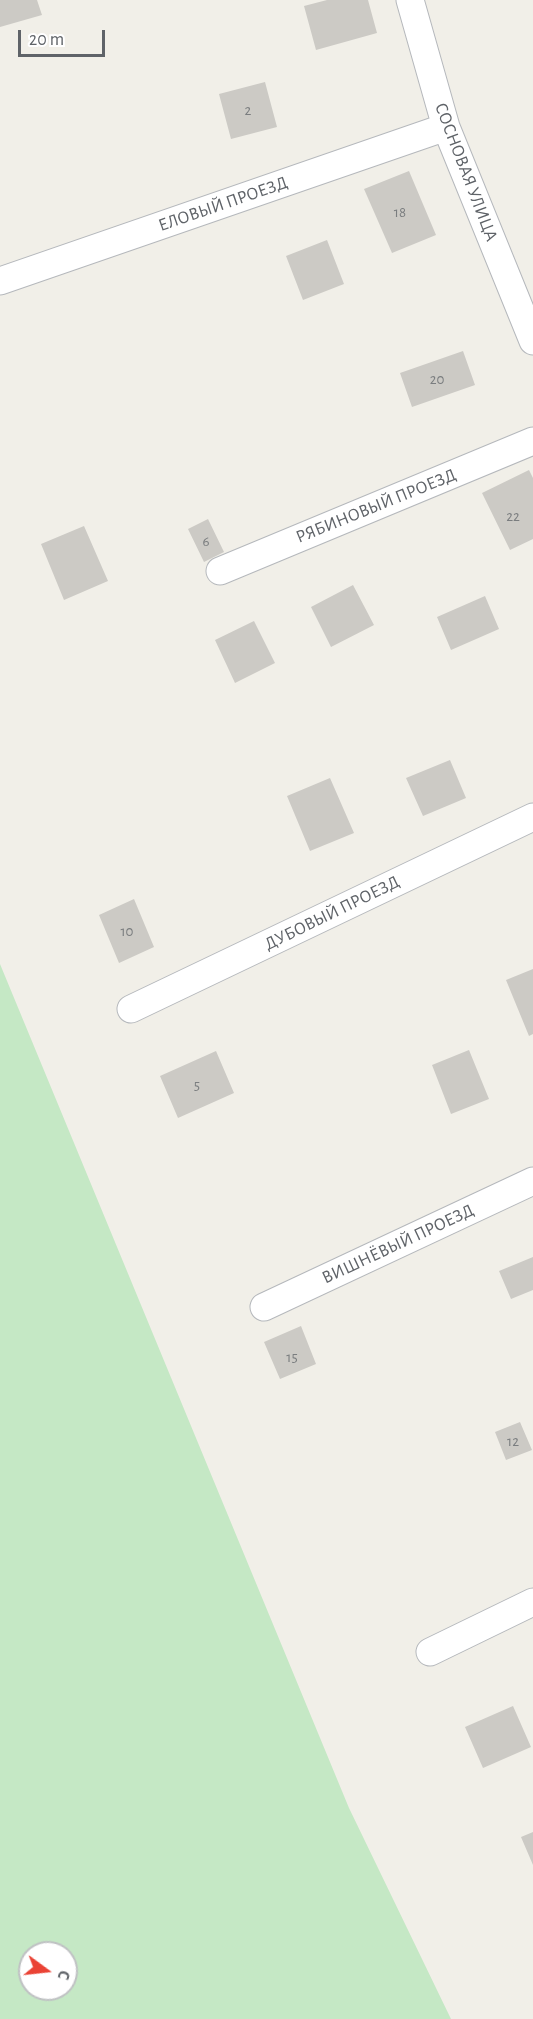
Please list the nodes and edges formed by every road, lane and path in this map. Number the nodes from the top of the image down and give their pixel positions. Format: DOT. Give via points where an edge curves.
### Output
graph roads {
  1 [pos="410,0"];
  2 [pos="446,127"];
  3 [pos="0,282"];
  4 [pos="533,341"];
  5 [pos="533,441"];
  6 [pos="220,571"];
  7 [pos="533,817"];
  8 [pos="131,1009"];
  9 [pos="533,1181"];
  10 [pos="264,1307"];
  11 [pos="533,1602"];
  12 [pos="430,1652"];
  1 -- 2 [label="street, СОСНОВАЯ УЛИЦА"];
  2 -- 3 [label="street, ЕЛОВЫЙ ПРОЕЗД"];
  2 -- 4 [label="street, СОСНОВАЯ УЛИЦА"];
  5 -- 6 [label="street, РЯБИНОВЫЙ ПРОЕЗД"];
  7 -- 8 [label="street, ДУБОВЫЙ ПРОЕЗД"];
  9 -- 10 [label="street, ВИШНЁВЫЙ ПРОЕЗД"];
  11 -- 12 [label="street"];
}
